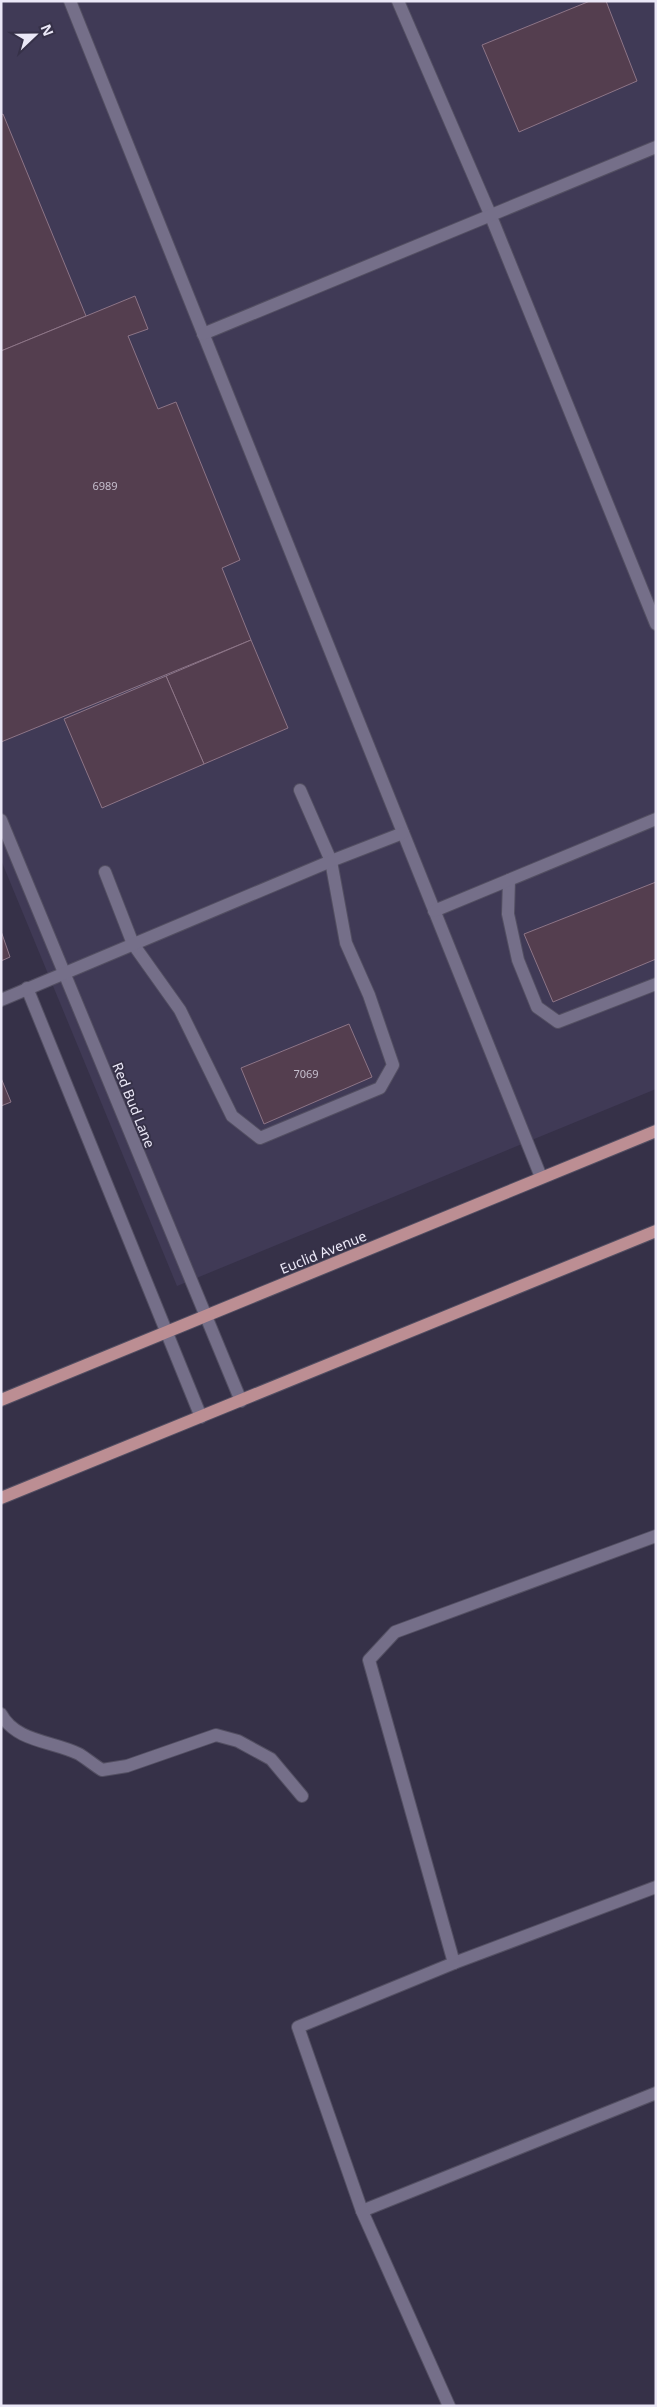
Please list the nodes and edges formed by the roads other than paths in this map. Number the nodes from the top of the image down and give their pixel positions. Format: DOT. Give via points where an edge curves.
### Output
graph roads {
  1 [pos="70,1"];
  2 [pos="398,1"];
  3 [pos="656,147"];
  4 [pos="490,214"];
  5 [pos="203,334"];
  6 [pos="656,624"];
  7 [pos="300,790"];
  8 [pos="1,820"];
  9 [pos="653,820"];
  10 [pos="403,833"];
  11 [pos="656,834"];
  12 [pos="331,861"];
  13 [pos="105,872"];
  14 [pos="509,880"];
  15 [pos="434,911"];
  16 [pos="133,944"];
  17 [pos="64,973"];
  18 [pos="656,984"];
  19 [pos="27,988"];
  20 [pos="1,1000"];
  21 [pos="656,1131"];
  22 [pos="541,1177"];
  23 [pos="656,1231"];
  24 [pos="206,1316"];
  25 [pos="166,1333"];
  26 [pos="1,1400"];
  27 [pos="241,1400"];
  28 [pos="201,1417"];
  29 [pos="1,1498"];
  30 [pos="656,1536"];
  31 [pos="1,1714"];
  32 [pos="302,1796"];
  33 [pos="656,1887"];
  34 [pos="454,1962"];
  35 [pos="656,2093"];
  36 [pos="362,2211"];
  37 [pos="448,2406"];
  1 -- 5 [label="street"];
  2 -- 4 [label="street"];
  3 -- 4 [label="street"];
  4 -- 5 [label="street"];
  4 -- 6 [label="street"];
  5 -- 10 [label="street"];
  7 -- 12 [label="street"];
  8 -- 17 [label="street, Red Bud Lane"];
  9 -- 11 [label="street"];
  9 -- 14 [label="street"];
  10 -- 12 [label="street"];
  10 -- 15 [label="street"];
  12 -- 16 [label="street"];
  12 -- 16 [label="street" via="346,944 369,994 394,1065 380,1088 260,1138 232,1116 180,1010"];
  13 -- 16 [label="street"];
  14 -- 15 [label="street"];
  14 -- 18 [label="street" via="508,914 518,960 537,1007 558,1022"];
  15 -- 22 [label="street"];
  16 -- 17 [label="street"];
  17 -- 19 [label="street"];
  17 -- 24 [label="street, Red Bud Lane"];
  19 -- 20 [label="street"];
  19 -- 25 [label="street"];
  21 -- 22 [label="main road, Euclid Avenue"];
  22 -- 24 [label="main road, Euclid Avenue"];
  23 -- 27 [label="main road"];
  24 -- 25 [label="main road, Euclid Avenue"];
  24 -- 27 [label="street, Red Bud Lane"];
  25 -- 26 [label="main road, Euclid Avenue"];
  25 -- 28 [label="street"];
  27 -- 28 [label="main road"];
  28 -- 29 [label="main road"];
  30 -- 34 [label="street" via="395,1632 369,1660"];
  31 -- 32 [label="street" via="7,1725 27,1736 78,1754 102,1770 127,1766 216,1735 238,1741 271,1759"];
  33 -- 34 [label="street"];
  34 -- 36 [label="street" via="298,2027"];
  35 -- 36 [label="street"];
  36 -- 37 [label="street"];
}
